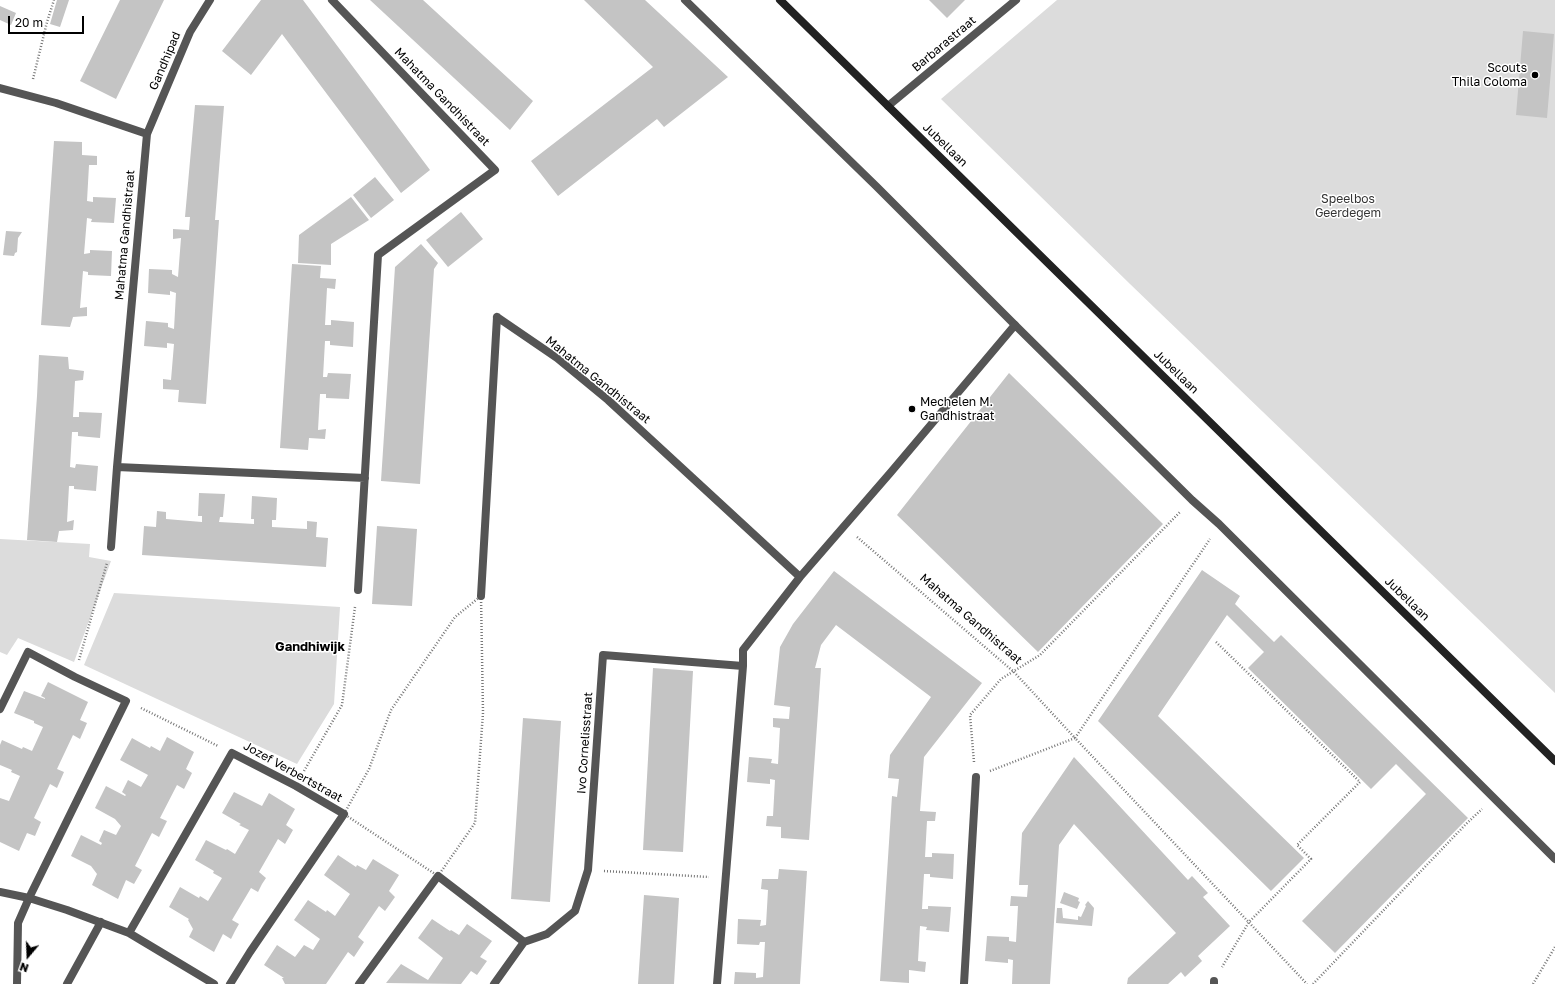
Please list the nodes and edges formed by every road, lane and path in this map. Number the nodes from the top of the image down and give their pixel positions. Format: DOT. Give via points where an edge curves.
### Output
graph roads {
  1 [pos="54,0"];
  2 [pos="210,0"];
  3 [pos="332,0"];
  4 [pos="685,0"];
  5 [pos="780,0"];
  6 [pos="1016,0"];
  7 [pos="0,88"];
  8 [pos="29,95"];
  9 [pos="888,106"];
  10 [pos="147,134"];
  11 [pos="1015,325"];
  12 [pos="117,467"];
  13 [pos="365,478"];
  14 [pos="1192,500"];
  15 [pos="1219,524"];
  16 [pos="845,526"];
  17 [pos="111,547"];
  18 [pos="800,577"];
  19 [pos="358,590"];
  20 [pos="481,596"];
  21 [pos="1216,642"];
  22 [pos="743,666"];
  23 [pos="1014,672"];
  24 [pos="74,676"];
  25 [pos="126,700"];
  26 [pos="0,709"];
  27 [pos="1075,738"];
  28 [pos="232,753"];
  29 [pos="1555,761"];
  30 [pos="976,777"];
  31 [pos="296,786"];
  32 [pos="1478,813"];
  33 [pos="344,814"];
  34 [pos="1555,859"];
  35 [pos="588,870"];
  36 [pos="438,876"];
  37 [pos="724,878"];
  38 [pos="0,892"];
  39 [pos="29,898"];
  40 [pos="101,922"];
  41 [pos="1249,922"];
  42 [pos="129,933"];
  43 [pos="524,942"];
  44 [pos="1555,947"];
  45 [pos="1214,983"];
  46 [pos="17,984"];
  47 [pos="67,984"];
  48 [pos="214,984"];
  49 [pos="230,984"];
  50 [pos="359,984"];
  51 [pos="494,984"];
  52 [pos="717,984"];
  53 [pos="964,984"];
  54 [pos="1307,984"];
  55 [pos="1313,984"];
  56 [pos="1533,984"];
  1 -- 8 [label="path"];
  2 -- 10 [label="street, Gandhipad" via="190,32"];
  3 -- 13 [label="street, Mahatma Gandhistraat" via="495,170 378,255"];
  4 -- 11 [label="street"];
  5 -- 9 [label="main road, Jubellaan"];
  6 -- 9 [label="street, Barbarastraat"];
  7 -- 8 [label="street"];
  8 -- 10 [label="street"];
  9 -- 29 [label="main road, Jubellaan"];
  10 -- 12 [label="street, Mahatma Gandhistraat"];
  11 -- 14 [label="street"];
  11 -- 16 [label="street"];
  12 -- 13 [label="street"];
  12 -- 17 [label="street, Mahatma Gandhistraat"];
  13 -- 19 [label="street, Mahatma Gandhistraat"];
  14 -- 15 [label="street"];
  14 -- 23 [label="path" via="1040,656"];
  15 -- 27 [label="path" via="1206,547"];
  15 -- 34 [label="street"];
  16 -- 18 [label="street"];
  16 -- 23 [label="path, Mahatma Gandhistraat"];
  17 -- 24 [label="path"];
  18 -- 20 [label="street, Mahatma Gandhistraat" via="608,400 557,358 497,317"];
  18 -- 22 [label="street" via="743,650"];
  19 -- 31 [label="path" via="342,705"];
  20 -- 33 [label="path" via="455,617 391,710 369,769"];
  20 -- 36 [label="path" via="483,712 475,824"];
  21 -- 41 [label="path" via="1360,782 1297,845 1311,859"];
  22 -- 35 [label="street, Ivo Cornelisstraat" via="603,655"];
  22 -- 37 [label="street"];
  23 -- 27 [label="path, Mahatma Gandhistraat"];
  23 -- 30 [label="path" via="1001,678 970,715"];
  24 -- 25 [label="street"];
  24 -- 26 [label="street" via="28,652"];
  25 -- 28 [label="path"];
  25 -- 39 [label="street"];
  27 -- 30 [label="path"];
  27 -- 41 [label="path, Mahatma Gandhistraat"];
  28 -- 31 [label="street, Jozef Verbertstraat"];
  28 -- 42 [label="street, Jozef Verbertstraat"];
  30 -- 53 [label="street"];
  31 -- 33 [label="street, Jozef Verbertstraat"];
  32 -- 55 [label="path"];
  33 -- 36 [label="path"];
  33 -- 49 [label="street, Jozef Verbertstraat"];
  35 -- 37 [label="path"];
  35 -- 43 [label="street, Ivo Cornelisstraat" via="575,911 547,934"];
  36 -- 43 [label="street"];
  36 -- 50 [label="street"];
  37 -- 52 [label="street"];
  38 -- 39 [label="street"];
  39 -- 40 [label="street"];
  39 -- 46 [label="street" via="18,923"];
  40 -- 42 [label="street"];
  40 -- 47 [label="street"];
  41 -- 45 [label="path"];
  41 -- 54 [label="path, Mahatma Gandhistraat"];
  42 -- 48 [label="street"];
  43 -- 51 [label="street"];
  44 -- 56 [label="path"];
}
